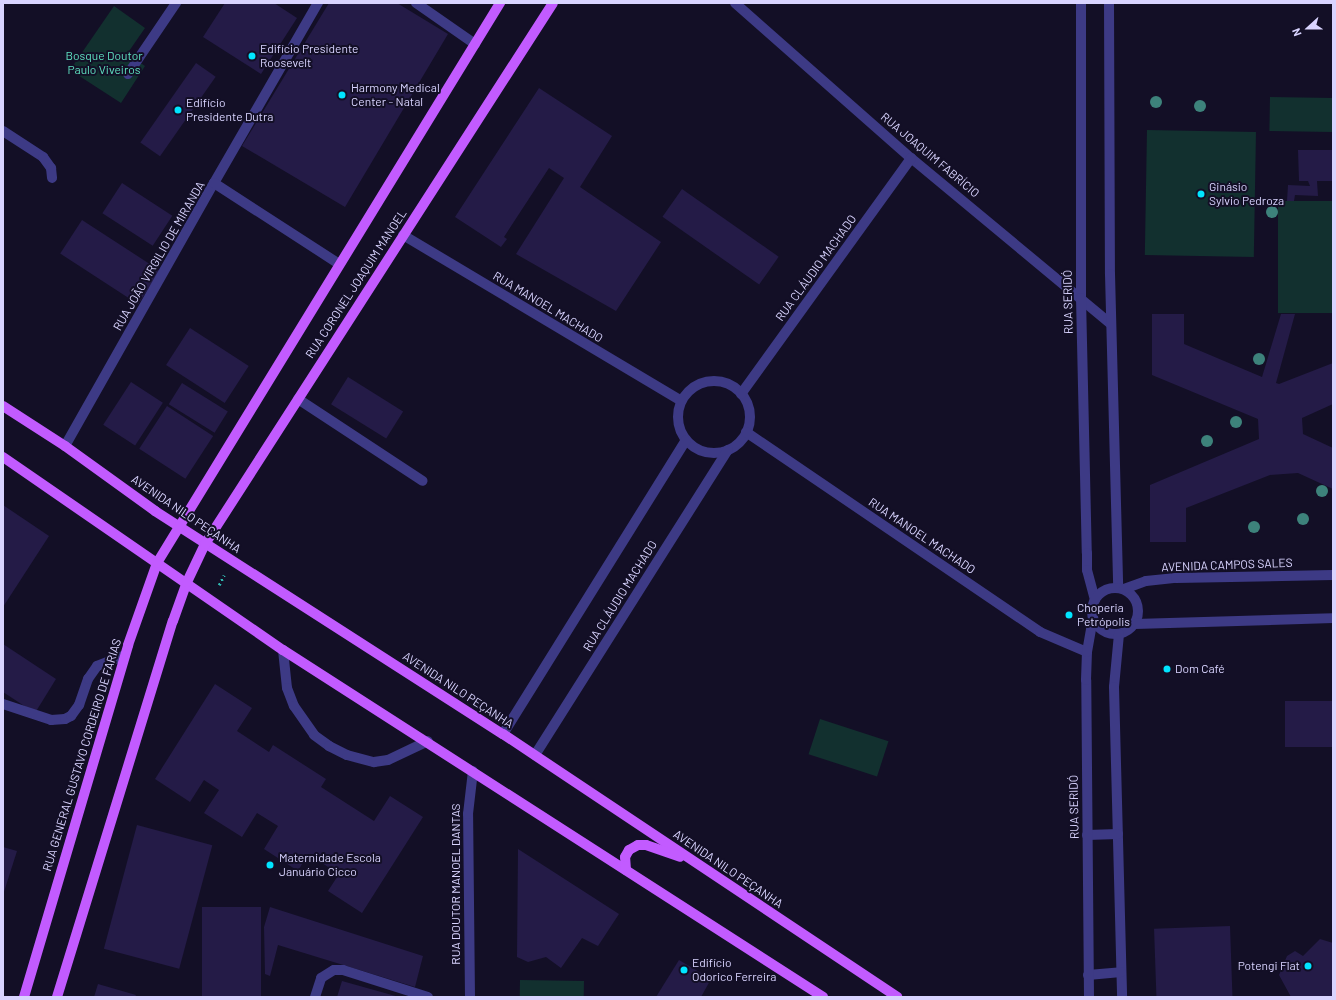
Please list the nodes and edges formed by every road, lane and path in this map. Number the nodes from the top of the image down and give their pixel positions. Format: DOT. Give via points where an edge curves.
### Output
graph roads {
  1 [pos="176,3"];
  2 [pos="318,3"];
  3 [pos="416,3"];
  4 [pos="500,3"];
  5 [pos="553,3"];
  6 [pos="735,3"];
  7 [pos="1081,3"];
  8 [pos="1109,3"];
  9 [pos="475,44"];
  10 [pos="128,74"];
  11 [pos="3,131"];
  12 [pos="911,158"];
  13 [pos="52,178"];
  14 [pos="214,184"];
  15 [pos="403,235"];
  16 [pos="339,264"];
  17 [pos="1081,298"];
  18 [pos="1111,324"];
  19 [pos="741,394"];
  20 [pos="298,399"];
  21 [pos="681,401"];
  22 [pos="3,406"];
  23 [pos="746,432"];
  24 [pos="686,440"];
  25 [pos="64,446"];
  26 [pos="728,450"];
  27 [pos="3,457"];
  28 [pos="423,481"];
  29 [pos="179,527"];
  30 [pos="205,544"];
  31 [pos="232,560"];
  32 [pos="157,563"];
  33 [pos="1333,575"];
  34 [pos="187,582"];
  35 [pos="1121,588"];
  36 [pos="211,599"];
  37 [pos="1095,600"];
  38 [pos="1093,618"];
  39 [pos="1333,618"];
  40 [pos="1135,624"];
  41 [pos="1119,634"];
  42 [pos="283,650"];
  43 [pos="1087,652"];
  44 [pos="125,654"];
  45 [pos="3,704"];
  46 [pos="503,734"];
  47 [pos="428,741"];
  48 [pos="535,755"];
  49 [pos="473,771"];
  50 [pos="1118,834"];
  51 [pos="1087,835"];
  52 [pos="626,870"];
  53 [pos="729,885"];
  54 [pos="1121,972"];
  55 [pos="1088,976"];
  56 [pos="24,997"];
  57 [pos="57,997"];
  58 [pos="315,997"];
  59 [pos="428,997"];
  60 [pos="470,997"];
  61 [pos="823,997"];
  62 [pos="897,997"];
  63 [pos="1088,997"];
  64 [pos="1122,997"];
  1 -- 10 [label="street"];
  2 -- 14 [label="street"];
  3 -- 9 [label="street"];
  4 -- 9 [label="main road, RUA CORONEL JOAQUIM MANOEL"];
  5 -- 15 [label="main road, RUA CORONEL JOAQUIM MANOEL"];
  6 -- 12 [label="street, RUA JOAQUIM FABRÍCIO"];
  7 -- 17 [label="street, RUA SERIDÓ"];
  8 -- 18 [label="street"];
  9 -- 16 [label="main road, RUA CORONEL JOAQUIM MANOEL"];
  11 -- 13 [label="street" via="43,157 51,168"];
  12 -- 17 [label="street, RUA JOAQUIM FABRÍCIO"];
  12 -- 19 [label="street, RUA CLÁUDIO MACHADO"];
  14 -- 16 [label="street, RUA JOÃO VIRGILIO DE MIRANDA"];
  14 -- 25 [label="street, RUA JOÃO VIRGILIO DE MIRANDA"];
  15 -- 20 [label="main road, RUA CORONEL JOAQUIM MANOEL"];
  15 -- 21 [label="street, RUA MANOEL MACHADO"];
  16 -- 29 [label="main road, RUA CORONEL JOAQUIM MANOEL"];
  17 -- 18 [label="street, RUA JOAQUIM FABRÍCIO"];
  17 -- 37 [label="street, RUA SERIDÓ" via="1087,570"];
  18 -- 35 [label="street"];
  19 -- 21 [label="street" via="731,385 717,381 702,382 690,389"];
  19 -- 23 [label="street" via="748,406 750,419"];
  20 -- 28 [label="street"];
  20 -- 30 [label="main road, RUA CORONEL JOAQUIM MANOEL"];
  21 -- 24 [label="street" via="678,421"];
  22 -- 25 [label="main road, AVENIDA NILO PEÇANHA"];
  23 -- 26 [label="street" via="739,443"];
  23 -- 43 [label="street, RUA MANOEL MACHADO" via="1040,632"];
  24 -- 26 [label="street" via="702,451 715,453"];
  24 -- 46 [label="street"];
  25 -- 29 [label="main road, AVENIDA NILO PEÇANHA"];
  26 -- 48 [label="street, RUA CLÁUDIO MACHADO"];
  27 -- 32 [label="main road"];
  29 -- 30 [label="main road, AVENIDA NILO PEÇANHA"];
  29 -- 32 [label="main road, RUA GENERAL GUSTAVO CORDEIRO DE FARIAS"];
  30 -- 31 [label="main road, AVENIDA NILO PEÇANHA"];
  30 -- 34 [label="main road, RUA CORONEL JOAQUIM MANOEL"];
  31 -- 36 [label="path"];
  31 -- 46 [label="main road, AVENIDA NILO PEÇANHA"];
  32 -- 34 [label="main road"];
  32 -- 44 [label="main road, RUA GENERAL GUSTAVO CORDEIRO DE FARIAS"];
  33 -- 35 [label="street, AVENIDA CAMPOS SALES" via="1176,578 1146,581"];
  34 -- 36 [label="main road"];
  34 -- 57 [label="main road"];
  35 -- 37 [label="street" via="1107,589"];
  35 -- 40 [label="street" via="1133,596 1138,606"];
  36 -- 42 [label="main road"];
  37 -- 38 [label="street"];
  38 -- 41 [label="street" via="1105,632"];
  38 -- 43 [label="street, RUA SERIDÓ"];
  39 -- 40 [label="street"];
  40 -- 41 [label="street"];
  41 -- 50 [label="street" via="1114,687"];
  42 -- 47 [label="main road"];
  42 -- 47 [label="street" via="287,688 294,706 314,735 330,746 347,755 374,762 388,760"];
  43 -- 51 [label="street, RUA SERIDÓ"];
  44 -- 45 [label="street" via="96,666 88,678 79,705 71,716 65,719 51,720"];
  44 -- 56 [label="main road, RUA GENERAL GUSTAVO CORDEIRO DE FARIAS"];
  46 -- 48 [label="main road, AVENIDA NILO PEÇANHA"];
  47 -- 49 [label="main road"];
  48 -- 53 [label="main road, AVENIDA NILO PEÇANHA"];
  49 -- 52 [label="main road"];
  49 -- 60 [label="street, RUA DOUTOR MANOEL DANTAS" via="468,814"];
  50 -- 51 [label="street"];
  50 -- 54 [label="street"];
  51 -- 55 [label="street, RUA SERIDÓ"];
  52 -- 53 [label="main road" via="625,857 629,850 644,844 679,856"];
  52 -- 61 [label="main road"];
  53 -- 62 [label="main road, AVENIDA NILO PEÇANHA"];
  54 -- 55 [label="street"];
  54 -- 64 [label="street"];
  55 -- 63 [label="street, RUA SERIDÓ"];
  58 -- 59 [label="street" via="321,978 334,970 343,970"];
}
